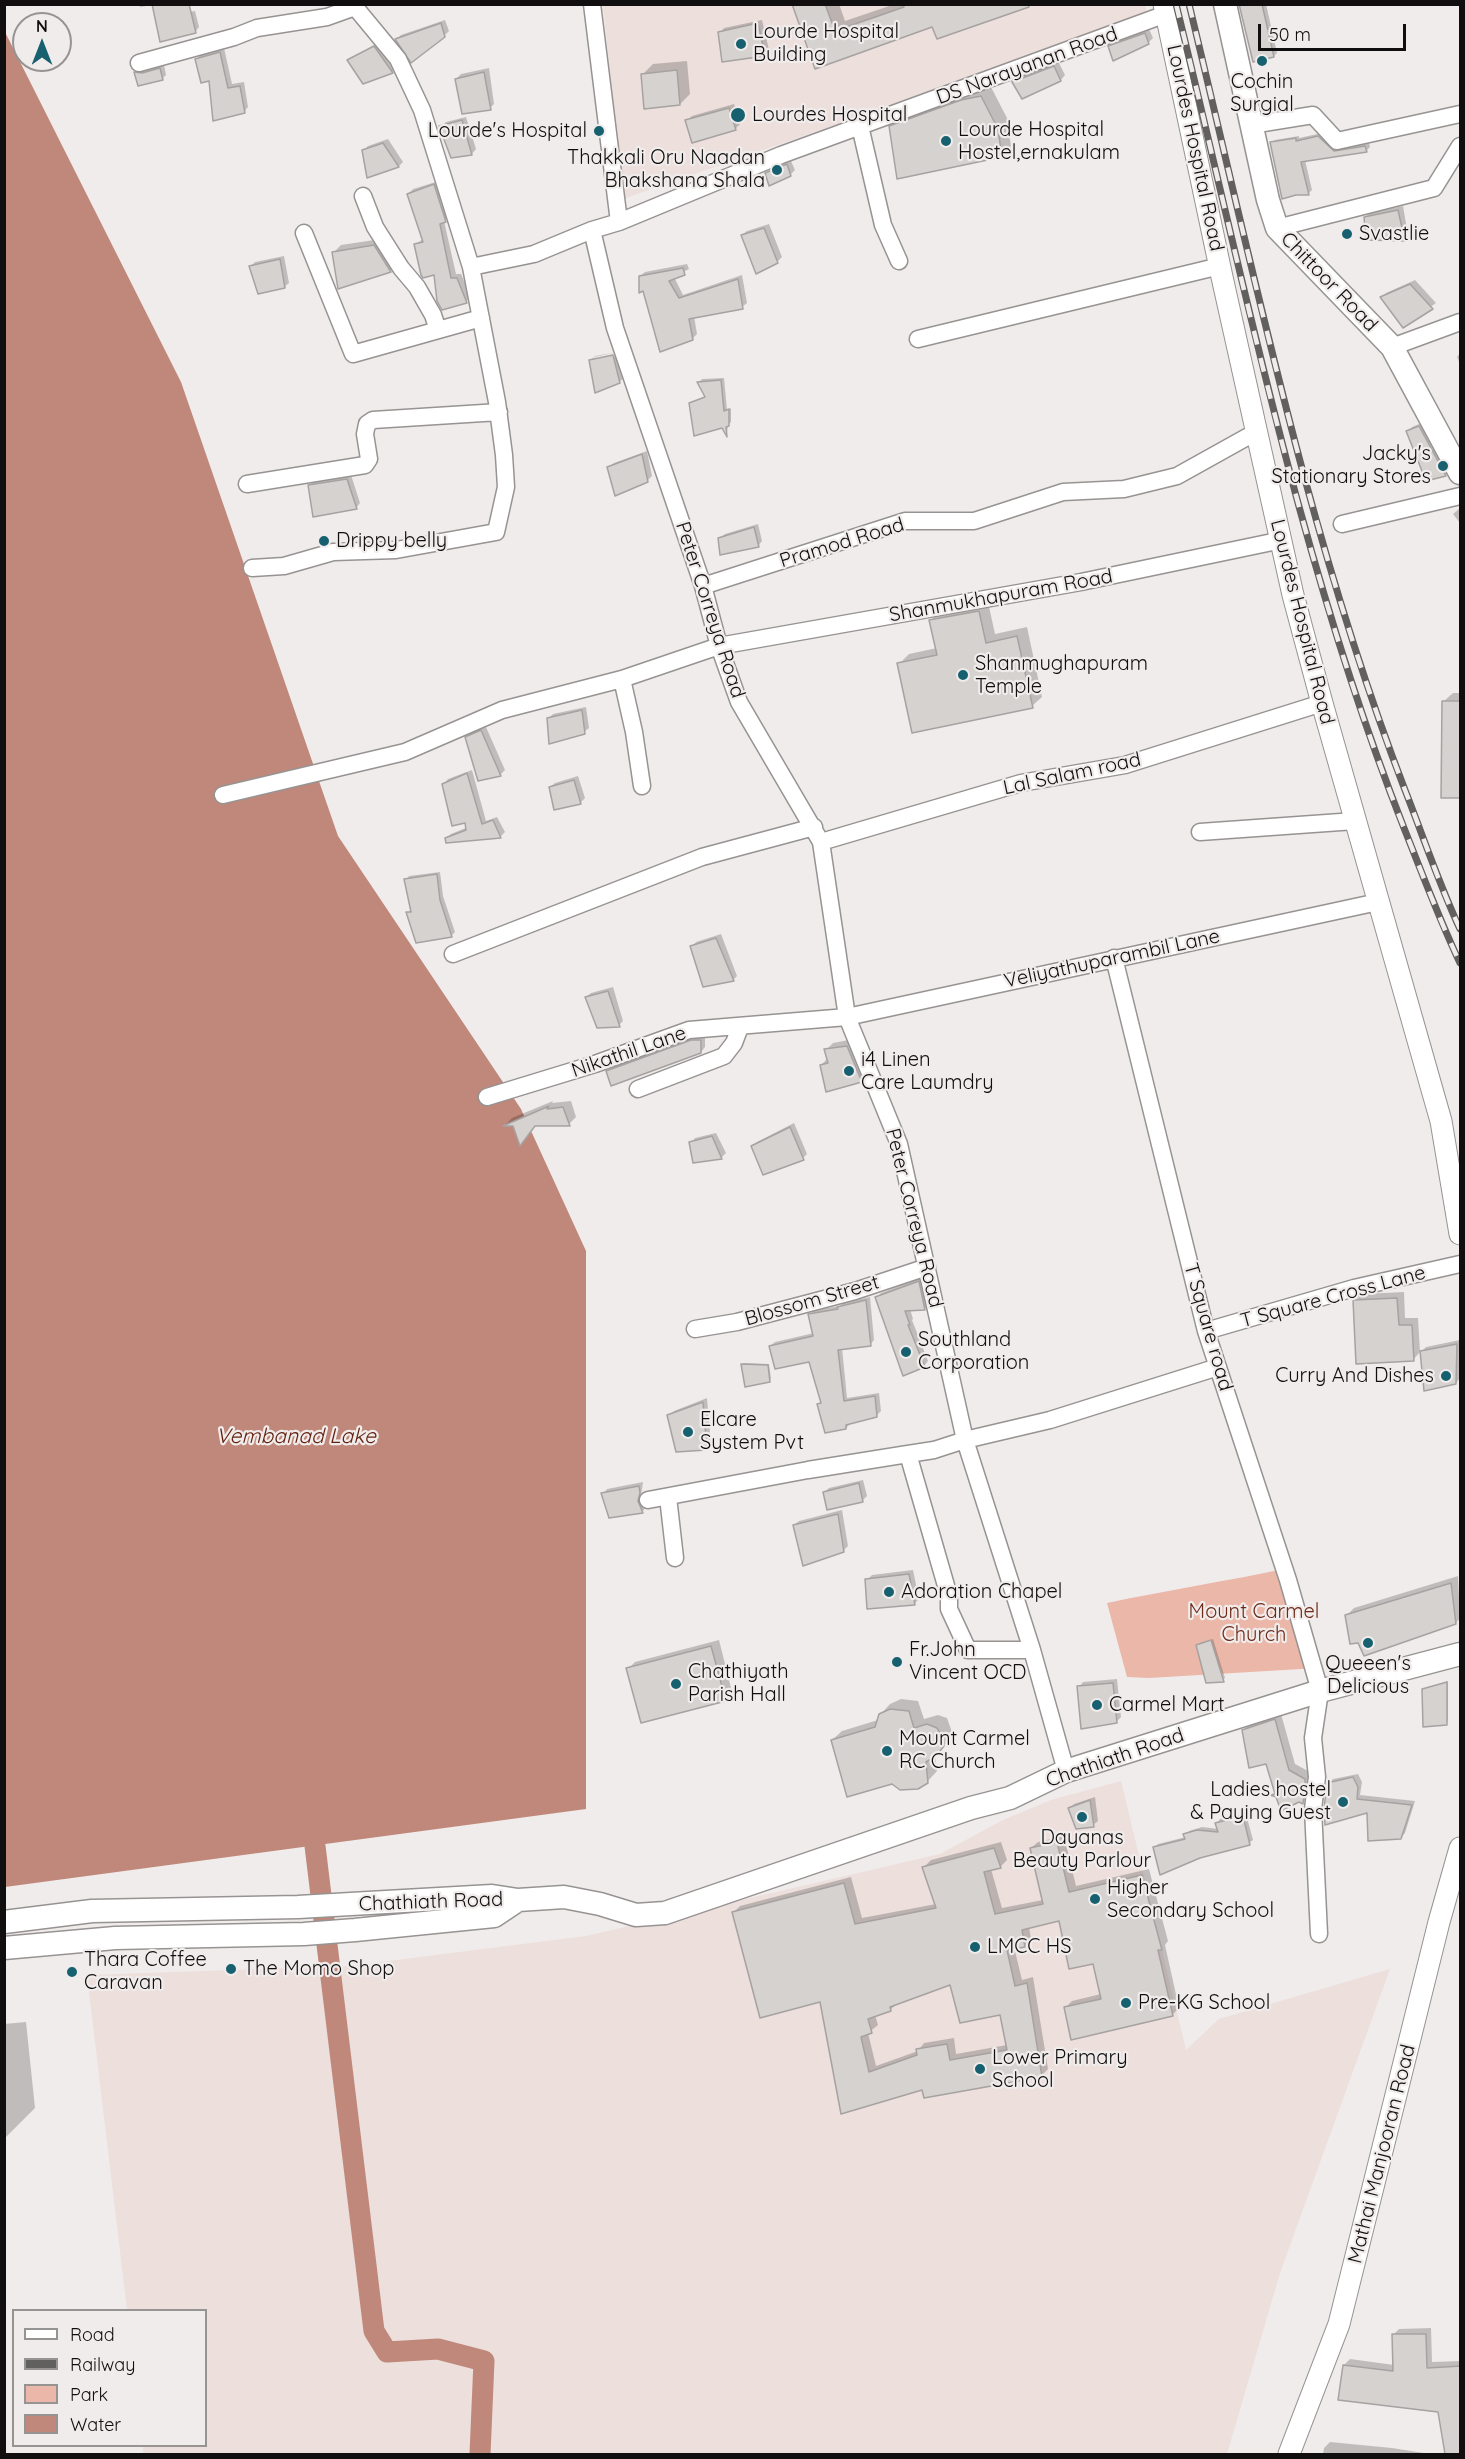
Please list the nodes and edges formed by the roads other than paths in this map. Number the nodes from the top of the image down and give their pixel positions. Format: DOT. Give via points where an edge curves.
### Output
graph roads {
  1 [pos="592,4"];
  2 [pos="1225,4"];
  3 [pos="1165,9"];
  4 [pos="139,63"];
  5 [pos="1461,114"];
  6 [pos="1251,125"];
  7 [pos="860,126"];
  8 [pos="1461,146"];
  9 [pos="363,196"];
  10 [pos="619,222"];
  11 [pos="1277,228"];
  12 [pos="592,230"];
  13 [pos="304,233"];
  14 [pos="899,261"];
  15 [pos="1220,266"];
  16 [pos="471,267"];
  17 [pos="481,318"];
  18 [pos="1461,322"];
  19 [pos="438,330"];
  20 [pos="918,339"];
  21 [pos="1392,347"];
  22 [pos="499,412"];
  23 [pos="1256,432"];
  24 [pos="1461,473"];
  25 [pos="246,484"];
  26 [pos="1461,496"];
  27 [pos="1342,524"];
  28 [pos="1282,540"];
  29 [pos="252,568"];
  30 [pos="703,586"];
  31 [pos="719,646"];
  32 [pos="622,680"];
  33 [pos="1322,703"];
  34 [pos="642,786"];
  35 [pos="223,795"];
  36 [pos="1355,820"];
  37 [pos="1200,832"];
  38 [pos="818,835"];
  39 [pos="1378,902"];
  40 [pos="453,954"];
  41 [pos="1114,958"];
  42 [pos="847,1017"];
  43 [pos="740,1027"];
  44 [pos="638,1089"];
  45 [pos="487,1097"];
  46 [pos="1461,1234"];
  47 [pos="1461,1264"];
  48 [pos="927,1267"];
  49 [pos="695,1329"];
  50 [pos="1206,1331"];
  51 [pos="1218,1367"];
  52 [pos="965,1440"];
  53 [pos="908,1454"];
  54 [pos="668,1497"];
  55 [pos="648,1500"];
  56 [pos="675,1558"];
  57 [pos="1032,1650"];
  58 [pos="1461,1654"];
  59 [pos="1320,1691"];
  60 [pos="1066,1771"];
  61 [pos="1461,1848"];
  62 [pos="518,1900"];
  63 [pos="384,1903"];
  64 [pos="275,1907"];
  65 [pos="4,1922"];
  66 [pos="1319,1934"];
  67 [pos="387,1937"];
  68 [pos="276,1943"];
  69 [pos="4,1948"];
  70 [pos="1288,2454"];
  1 -- 10 [label="street"];
  2 -- 6 [label="main road, Chittoor Road"];
  3 -- 7 [label="street, DS Narayanan Road"];
  3 -- 15 [label="street, Lourdes Hospital Road"];
  4 -- 16 [label="street" via="257,28 355,7 398,59 422,110"];
  5 -- 6 [label="street" via="1337,141 1313,115"];
  6 -- 11 [label="main road, Chittoor Road"];
  7 -- 10 [label="street, DS Narayanan Road"];
  7 -- 14 [label="street" via="883,225"];
  8 -- 11 [label="street" via="1434,188"];
  9 -- 19 [label="street" via="375,227 417,287"];
  10 -- 12 [label="street"];
  11 -- 21 [label="main road, Chittoor Road"];
  12 -- 16 [label="street" via="534,254"];
  12 -- 30 [label="street, Peter Correya Road" via="615,328"];
  13 -- 19 [label="street" via="353,354"];
  15 -- 20 [label="street"];
  15 -- 23 [label="street, Lourdes Hospital Road"];
  16 -- 17 [label="street"];
  17 -- 19 [label="street"];
  17 -- 22 [label="street"];
  18 -- 21 [label="street"];
  21 -- 24 [label="main road, Chittoor Road"];
  22 -- 25 [label="street" via="373,420 367,424 365,434 369,459 365,465"];
  22 -- 29 [label="street" via="506,487 496,532 396,550 333,552 284,566"];
  23 -- 28 [label="street, Lourdes Hospital Road"];
  23 -- 30 [label="street, Pramod Road" via="1177,476 1125,489 1063,492 974,521 905,521"];
  26 -- 27 [label="street"];
  28 -- 31 [label="street, Shanmukhapuram Road" via="1081,582"];
  28 -- 33 [label="street, Lourdes Hospital Road"];
  30 -- 31 [label="street, Peter Correya Road"];
  31 -- 32 [label="street, Shanmukhapuram Road"];
  31 -- 38 [label="street, Peter Correya Road" via="739,702"];
  32 -- 34 [label="street"];
  32 -- 35 [label="street, Shanmukhapuram Road" via="502,710 405,752"];
  33 -- 36 [label="street, Lourdes Hospital Road"];
  33 -- 38 [label="street, Lal Salam road" via="1125,765 1021,783"];
  36 -- 37 [label="street"];
  36 -- 39 [label="street, Lourdes Hospital Road"];
  38 -- 40 [label="street, Lal Salam road" via="702,857"];
  38 -- 42 [label="street, Peter Correya Road"];
  39 -- 41 [label="street, Veliyathuparambil Lane"];
  39 -- 46 [label="street, Lourdes Hospital Road" via="1441,1121"];
  41 -- 42 [label="street, Veliyathuparambil Lane"];
  41 -- 50 [label="street, T Square road"];
  42 -- 43 [label="street, Nikathil Lane"];
  42 -- 48 [label="street, Peter Correya Road" via="899,1144"];
  43 -- 44 [label="street" via="724,1056"];
  43 -- 45 [label="street, Nikathil Lane" via="689,1030"];
  47 -- 50 [label="street, T Square Cross Lane" via="1354,1288"];
  48 -- 49 [label="street, Blossom Street" via="855,1291"];
  48 -- 52 [label="street, Peter Correya Road"];
  50 -- 51 [label="street, T Square road"];
  51 -- 52 [label="street" via="1050,1420"];
  51 -- 59 [label="street, T Square road"];
  52 -- 53 [label="street"];
  52 -- 57 [label="street, Peter Correya Road"];
  53 -- 54 [label="street"];
  53 -- 57 [label="street" via="949,1596 949,1609 968,1650"];
  54 -- 55 [label="street"];
  54 -- 56 [label="street"];
  57 -- 60 [label="street, Peter Correya Road"];
  58 -- 59 [label="main road, Chathiath Road"];
  59 -- 60 [label="main road, Chathiath Road"];
  59 -- 66 [label="street" via="1313,1738"];
  60 -- 62 [label="main road, Chathiath Road" via="1010,1798 665,1913 636,1915 564,1897"];
  61 -- 70 [label="street, Mathai Manjooran Road" via="1339,2324"];
  62 -- 63 [label="main road, Chathiath Road" via="492,1896"];
  62 -- 67 [label="main road, Chathiath Road" via="494,1916"];
  63 -- 64 [label="main road, Chathiath Road"];
  63 -- 67 [label="main road"];
  64 -- 65 [label="main road, Chathiath Road" via="92,1911"];
  64 -- 68 [label="main road"];
  67 -- 68 [label="main road, Chathiath Road" via="355,1930 304,1934"];
  68 -- 69 [label="main road, Chathiath Road" via="115,1938"];
}
